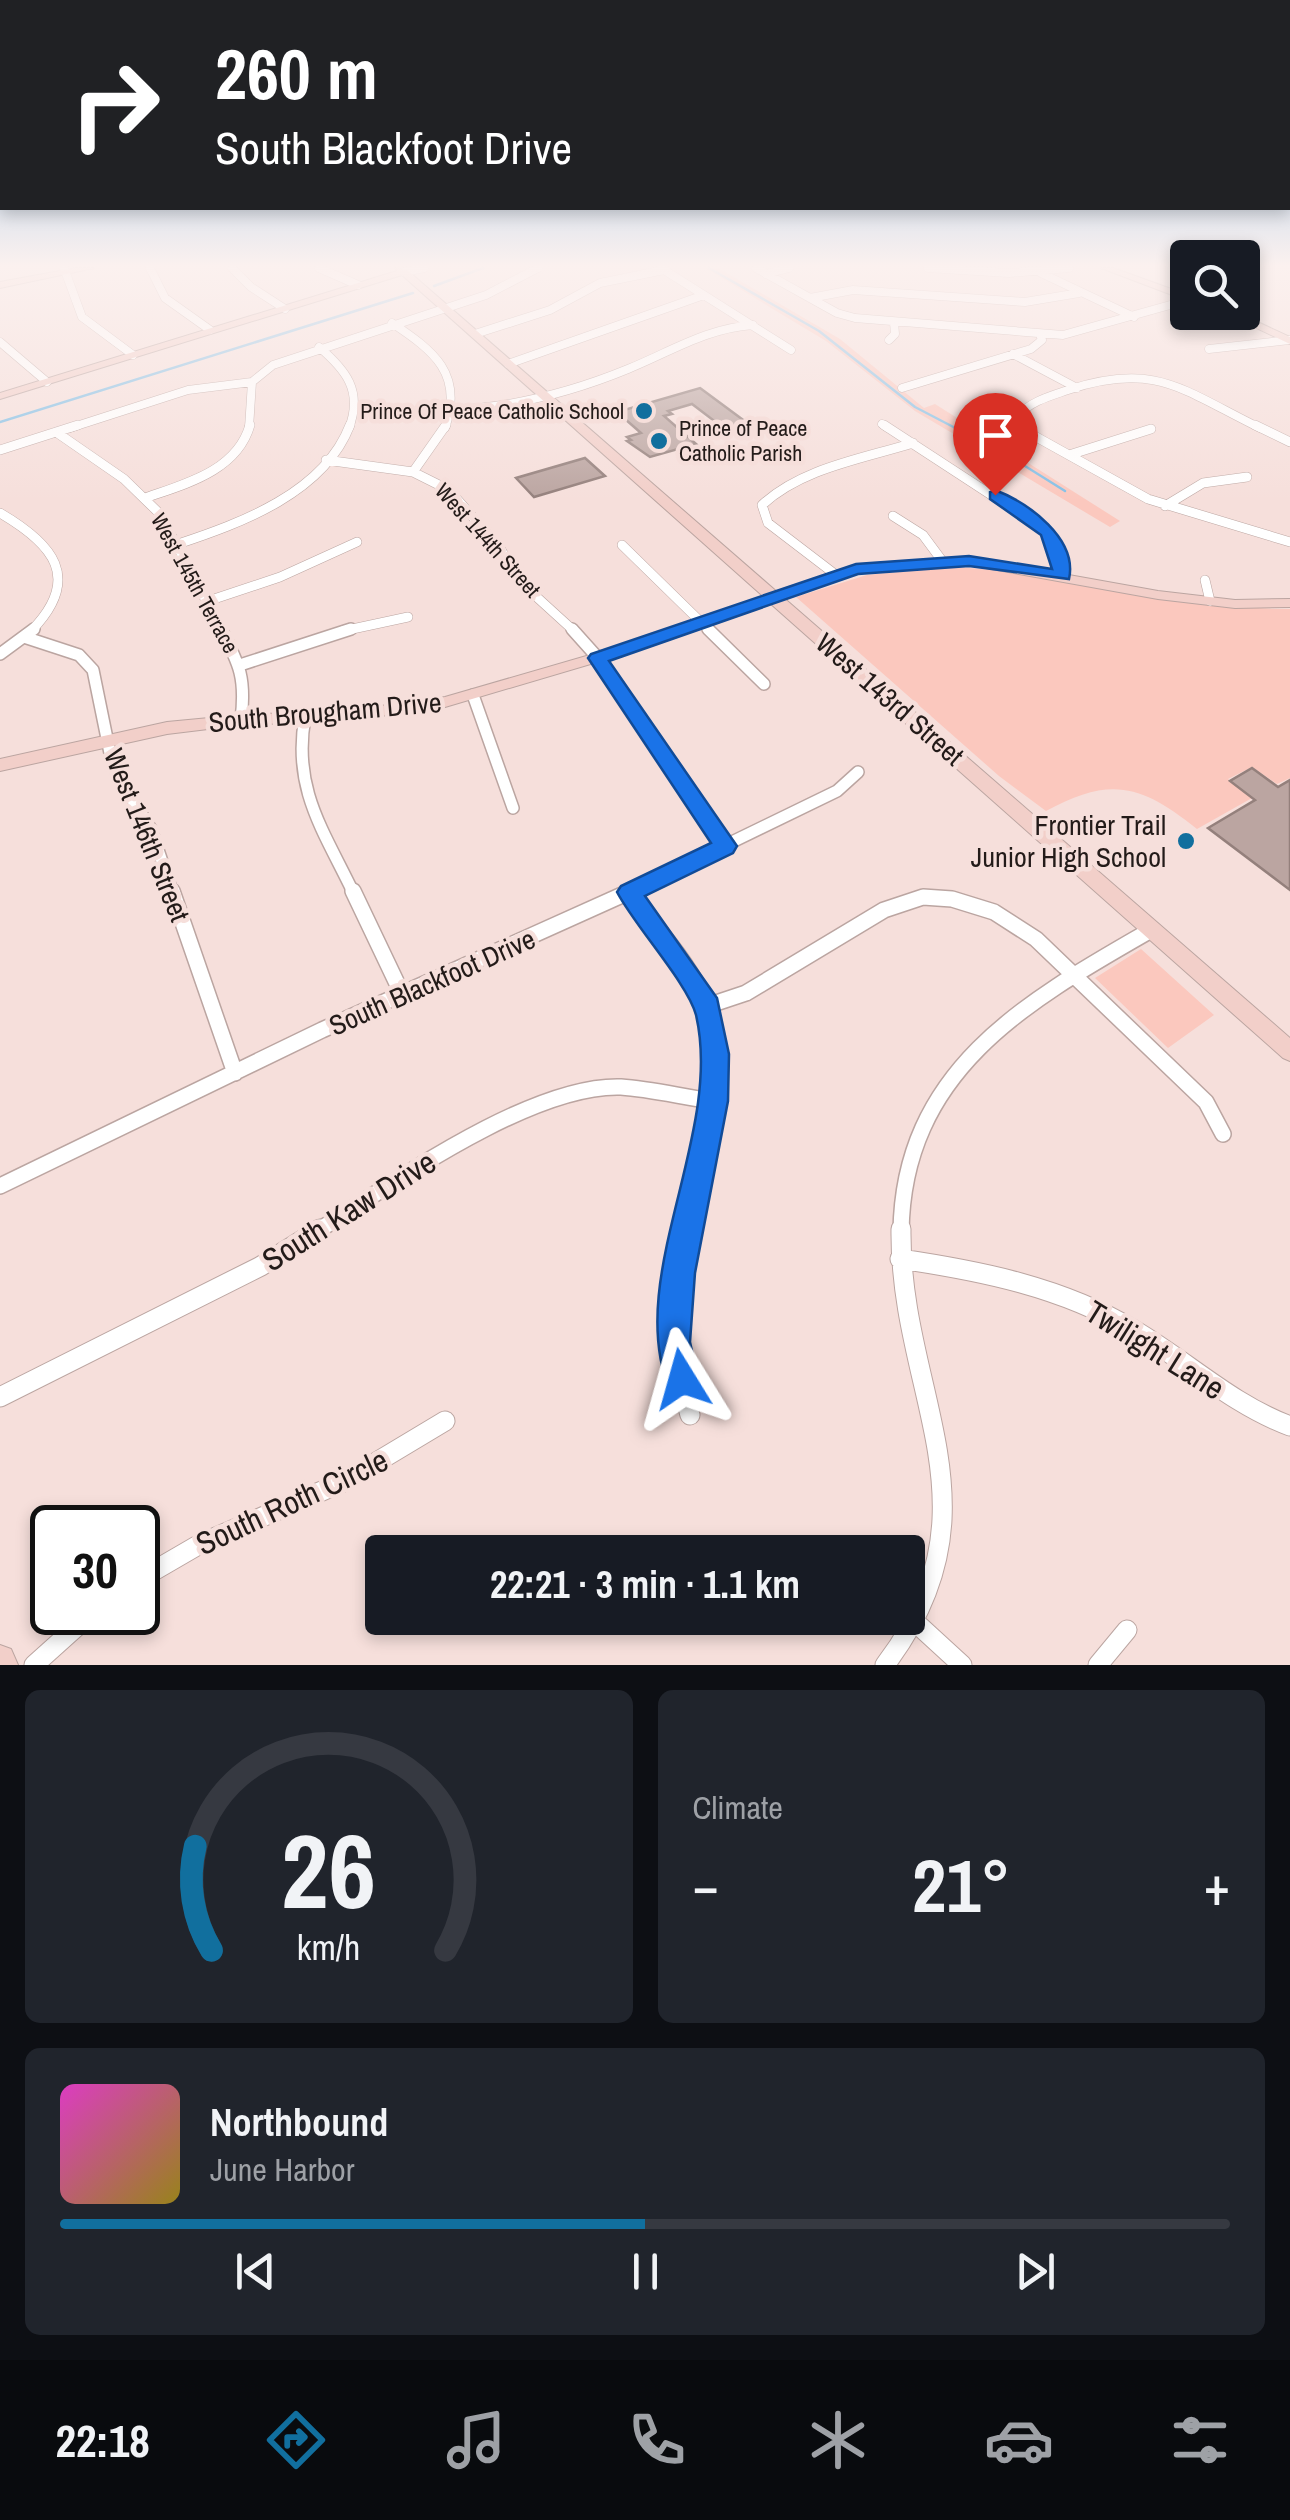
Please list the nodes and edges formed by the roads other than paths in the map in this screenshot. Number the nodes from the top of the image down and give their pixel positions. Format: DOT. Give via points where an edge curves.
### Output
graph roads {
  1 [pos="4,346"];
  2 [pos="121,346"];
  3 [pos="162,346"];
  4 [pos="323,346"];
  5 [pos="427,346"];
  6 [pos="487,346"];
  7 [pos="566,346"];
  8 [pos="680,346"];
  9 [pos="784,346"];
  10 [pos="1036,346"];
  11 [pos="1244,346"];
  12 [pos="319,347"];
  13 [pos="791,350"];
  14 [pos="1209,350"];
  15 [pos="1013,354"];
  16 [pos="134,355"];
  17 [pos="508,364"];
  18 [pos="47,382"];
  19 [pos="252,382"];
  20 [pos="902,388"];
  21 [pos="1076,388"];
  22 [pos="0,396"];
  23 [pos="545,396"];
  24 [pos="453,410"];
  25 [pos="882,424"];
  26 [pos="1151,429"];
  27 [pos="56,432"];
  28 [pos="1290,442"];
  29 [pos="913,443"];
  30 [pos="0,450"];
  31 [pos="1070,455"];
  32 [pos="326,460"];
  33 [pos="413,472"];
  34 [pos="1247,477"];
  35 [pos="145,498"];
  36 [pos="1165,506"];
  37 [pos="0,513"];
  38 [pos="892,516"];
  39 [pos="357,542"];
  40 [pos="1290,542"];
  41 [pos="178,544"];
  42 [pos="622,544"];
  43 [pos="944,562"];
  44 [pos="836,575"];
  45 [pos="1062,576"];
  46 [pos="1205,580"];
  47 [pos="773,598"];
  48 [pos="208,601"];
  49 [pos="1210,601"];
  50 [pos="1290,604"];
  51 [pos="408,617"];
  52 [pos="702,624"];
  53 [pos="24,637"];
  54 [pos="0,654"];
  55 [pos="598,658"];
  56 [pos="240,665"];
  57 [pos="764,684"];
  58 [pos="472,695"];
  59 [pos="305,717"];
  60 [pos="241,720"];
  61 [pos="108,740"];
  62 [pos="0,766"];
  63 [pos="858,772"];
  64 [pos="513,808"];
  65 [pos="725,846"];
  66 [pos="629,892"];
  67 [pos="1151,930"];
  68 [pos="1076,976"];
  69 [pos="403,996"];
  70 [pos="707,1006"];
  71 [pos="1290,1051"];
  72 [pos="235,1072"];
  73 [pos="714,1101"];
  74 [pos="1223,1134"];
  75 [pos="0,1186"];
  76 [pos="900,1259"];
  77 [pos="0,1397"];
  78 [pos="690,1415"];
  79 [pos="445,1422"];
  80 [pos="1290,1426"];
  81 [pos="160,1567"];
  82 [pos="925,1586"];
  83 [pos="1127,1630"];
  84 [pos="925,1631"];
  85 [pos="67,1635"];
  86 [pos="905,1635"];
  87 [pos="34,1665"];
  88 [pos="885,1665"];
  89 [pos="962,1665"];
  90 [pos="1098,1665"];
  1 -- 18 [label="street"];
  2 -- 16 [label="street"];
  3 -- 16 [label="street"];
  4 -- 12 [label="street"];
  5 -- 24 [label="street" via="443,362 454,390"];
  6 -- 17 [label="street, West 143rd Street"];
  7 -- 17 [label="street"];
  8 -- 23 [label="street"];
  9 -- 13 [label="street"];
  10 -- 15 [label="street"];
  11 -- 14 [label="street"];
  12 -- 19 [label="street" via="283,360"];
  12 -- 32 [label="street" via="341,362 357,394 351,426"];
  15 -- 20 [label="street"];
  15 -- 21 [label="street"];
  16 -- 18 [label="street"];
  17 -- 23 [label="street, West 143rd Street"];
  18 -- 22 [label="street"];
  19 -- 27 [label="street" via="188,390"];
  19 -- 35 [label="street" via="249,429 232,454"];
  21 -- 28 [label="street" via="1144,376"];
  21 -- 31 [label="street" via="1019,415 1027,430"];
  23 -- 24 [label="street"];
  23 -- 47 [label="street, West 143rd Street"];
  24 -- 33 [label="street"];
  25 -- 29 [label="street"];
  26 -- 31 [label="street"];
  27 -- 30 [label="street"];
  27 -- 35 [label="street, West 145th Terrace"];
  29 -- 44 [label="street" via="792,484 762,505 768,523"];
  29 -- 45 [label="street" via="1048,532"];
  31 -- 36 [label="street"];
  32 -- 33 [label="street, West 144th Street"];
  32 -- 41 [label="street" via="261,512"];
  33 -- 55 [label="street, West 144th Street" via="450,490 518,580"];
  34 -- 36 [label="street" via="1193,484"];
  35 -- 41 [label="street, West 145th Terrace"];
  36 -- 40 [label="street"];
  37 -- 53 [label="street" via="40,539 59,578 57,600"];
  38 -- 43 [label="street" via="934,545"];
  39 -- 48 [label="street"];
  41 -- 48 [label="street, West 145th Terrace"];
  42 -- 52 [label="street"];
  43 -- 44 [label="street, South Brougham Drive"];
  43 -- 45 [label="street, South Brougham Drive"];
  44 -- 47 [label="street, South Brougham Drive"];
  45 -- 49 [label="street, South Brougham Drive"];
  46 -- 49 [label="street"];
  47 -- 52 [label="street, South Brougham Drive"];
  47 -- 67 [label="street, West 143rd Street"];
  48 -- 56 [label="street, West 145th Terrace"];
  49 -- 50 [label="street, South Brougham Drive"];
  51 -- 56 [label="street"];
  52 -- 55 [label="street, South Brougham Drive"];
  52 -- 57 [label="street"];
  53 -- 54 [label="street"];
  53 -- 61 [label="street, West 146th Street" via="69,651 93,670"];
  55 -- 58 [label="street, South Brougham Drive"];
  55 -- 65 [label="street, West 144th Street"];
  56 -- 60 [label="street, West 145th Terrace" via="246,687"];
  58 -- 59 [label="street, South Brougham Drive" via="386,712"];
  58 -- 64 [label="street"];
  59 -- 60 [label="street, South Brougham Drive"];
  59 -- 69 [label="street" via="304,790"];
  60 -- 61 [label="street, South Brougham Drive"];
  61 -- 62 [label="street, South Brougham Drive"];
  61 -- 72 [label="street, West 146th Street" via="119,779 151,829"];
  63 -- 65 [label="street, South Blackfoot Drive" via="837,791"];
  65 -- 66 [label="street, South Blackfoot Drive"];
  66 -- 69 [label="street, South Blackfoot Drive"];
  66 -- 70 [label="street"];
  67 -- 68 [label="street"];
  67 -- 71 [label="street, West 143rd Street"];
  68 -- 70 [label="street" via="1012,921 972,904 922,897 884,910 746,993"];
  68 -- 74 [label="street" via="1206,1102"];
  68 -- 76 [label="street" via="978,1046 938,1098 908,1175"];
  69 -- 72 [label="street, South Blackfoot Drive"];
  70 -- 73 [label="street" via="716,1054"];
  72 -- 75 [label="street, South Blackfoot Drive"];
  73 -- 77 [label="street, South Kaw Drive" via="618,1087 550,1100 462,1140 261,1266"];
  73 -- 78 [label="street" via="679,1273 673,1342"];
  76 -- 80 [label="street, Twilight Lane" via="984,1271 1075,1299 1235,1401"];
  76 -- 82 [label="street" via="944,1492 941,1536"];
  79 -- 81 [label="street, South Roth Circle" via="345,1482"];
  83 -- 90 [label="street"];
  84 -- 89 [label="street"];
  85 -- 87 [label="street"];
  86 -- 88 [label="street"];
}
